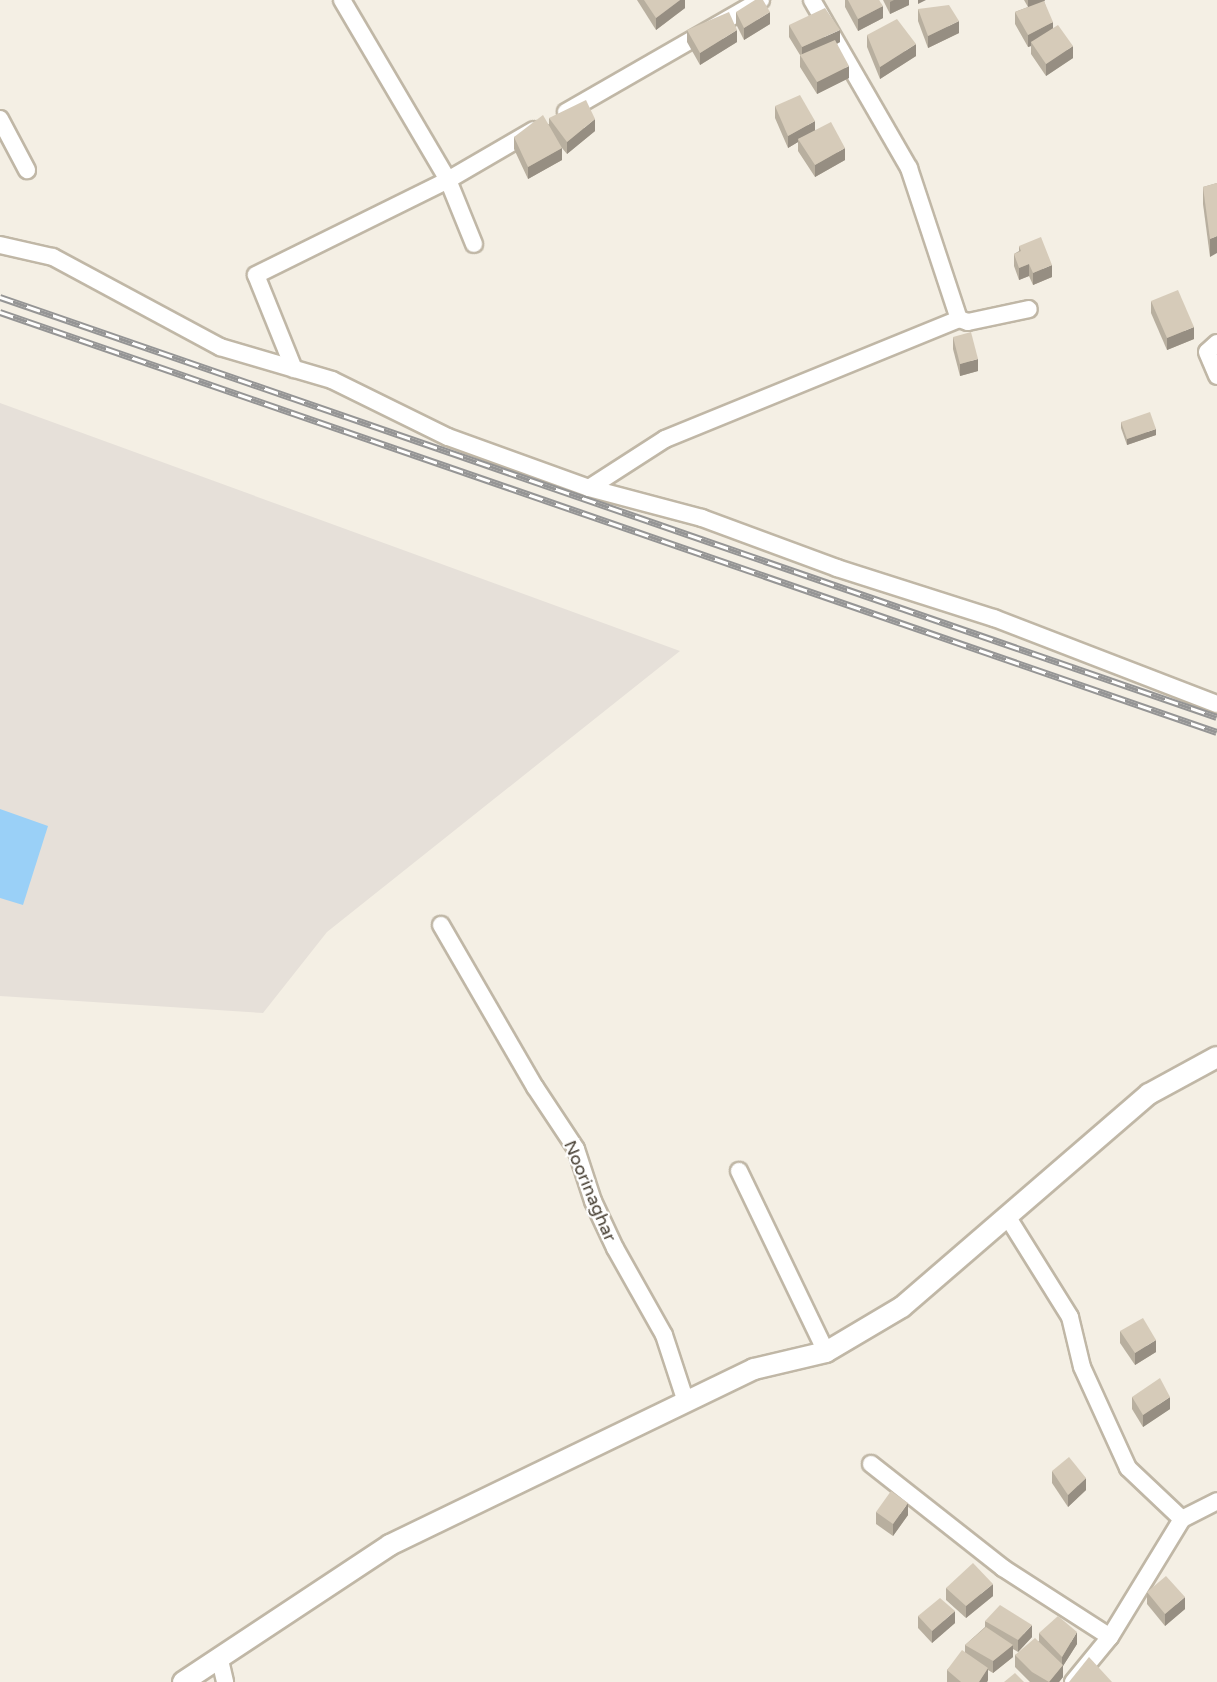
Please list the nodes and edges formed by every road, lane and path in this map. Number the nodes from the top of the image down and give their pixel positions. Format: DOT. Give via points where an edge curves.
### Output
graph roads {
  1 [pos="342,0"];
  2 [pos="761,0"];
  3 [pos="812,0"];
  4 [pos="0,119"];
  5 [pos="27,170"];
  6 [pos="448,180"];
  7 [pos="474,244"];
  8 [pos="0,245"];
  9 [pos="1029,309"];
  10 [pos="959,319"];
  11 [pos="1217,343"];
  12 [pos="294,369"];
  13 [pos="1217,376"];
  14 [pos="589,488"];
  15 [pos="1217,704"];
  16 [pos="441,925"];
  17 [pos="1217,1057"];
  18 [pos="739,1171"];
  19 [pos="1008,1216"];
  20 [pos="826,1352"];
  21 [pos="686,1402"];
  22 [pos="871,1464"];
  23 [pos="1217,1501"];
  24 [pos="1182,1519"];
  25 [pos="1110,1637"];
  26 [pos="220,1660"];
  27 [pos="183,1682"];
  28 [pos="225,1682"];
  29 [pos="1074,1682"];
  1 -- 6 [label="street"];
  2 -- 6 [label="street"];
  3 -- 10 [label="street" via="909,168"];
  4 -- 5 [label="street"];
  6 -- 7 [label="street"];
  6 -- 12 [label="street" via="256,275"];
  8 -- 12 [label="street" via="53,257 220,347"];
  9 -- 10 [label="street" via="968,321"];
  10 -- 14 [label="street" via="665,439"];
  11 -- 13 [label="street" via="1207,352"];
  12 -- 14 [label="street" via="332,380 448,437"];
  14 -- 15 [label="street" via="702,518 837,568 994,618"];
  16 -- 21 [label="street, Noorinaghar" via="535,1087 576,1149 615,1248 664,1335"];
  17 -- 19 [label="street" via="1149,1094"];
  18 -- 20 [label="street"];
  19 -- 20 [label="street" via="902,1307"];
  19 -- 24 [label="street" via="1070,1317 1082,1368 1128,1468"];
  20 -- 21 [label="street" via="754,1369"];
  21 -- 26 [label="street" via="390,1545"];
  22 -- 25 [label="street" via="1004,1568"];
  23 -- 24 [label="street"];
  24 -- 25 [label="street"];
  25 -- 29 [label="street"];
  26 -- 27 [label="street"];
  26 -- 28 [label="street"];
}
